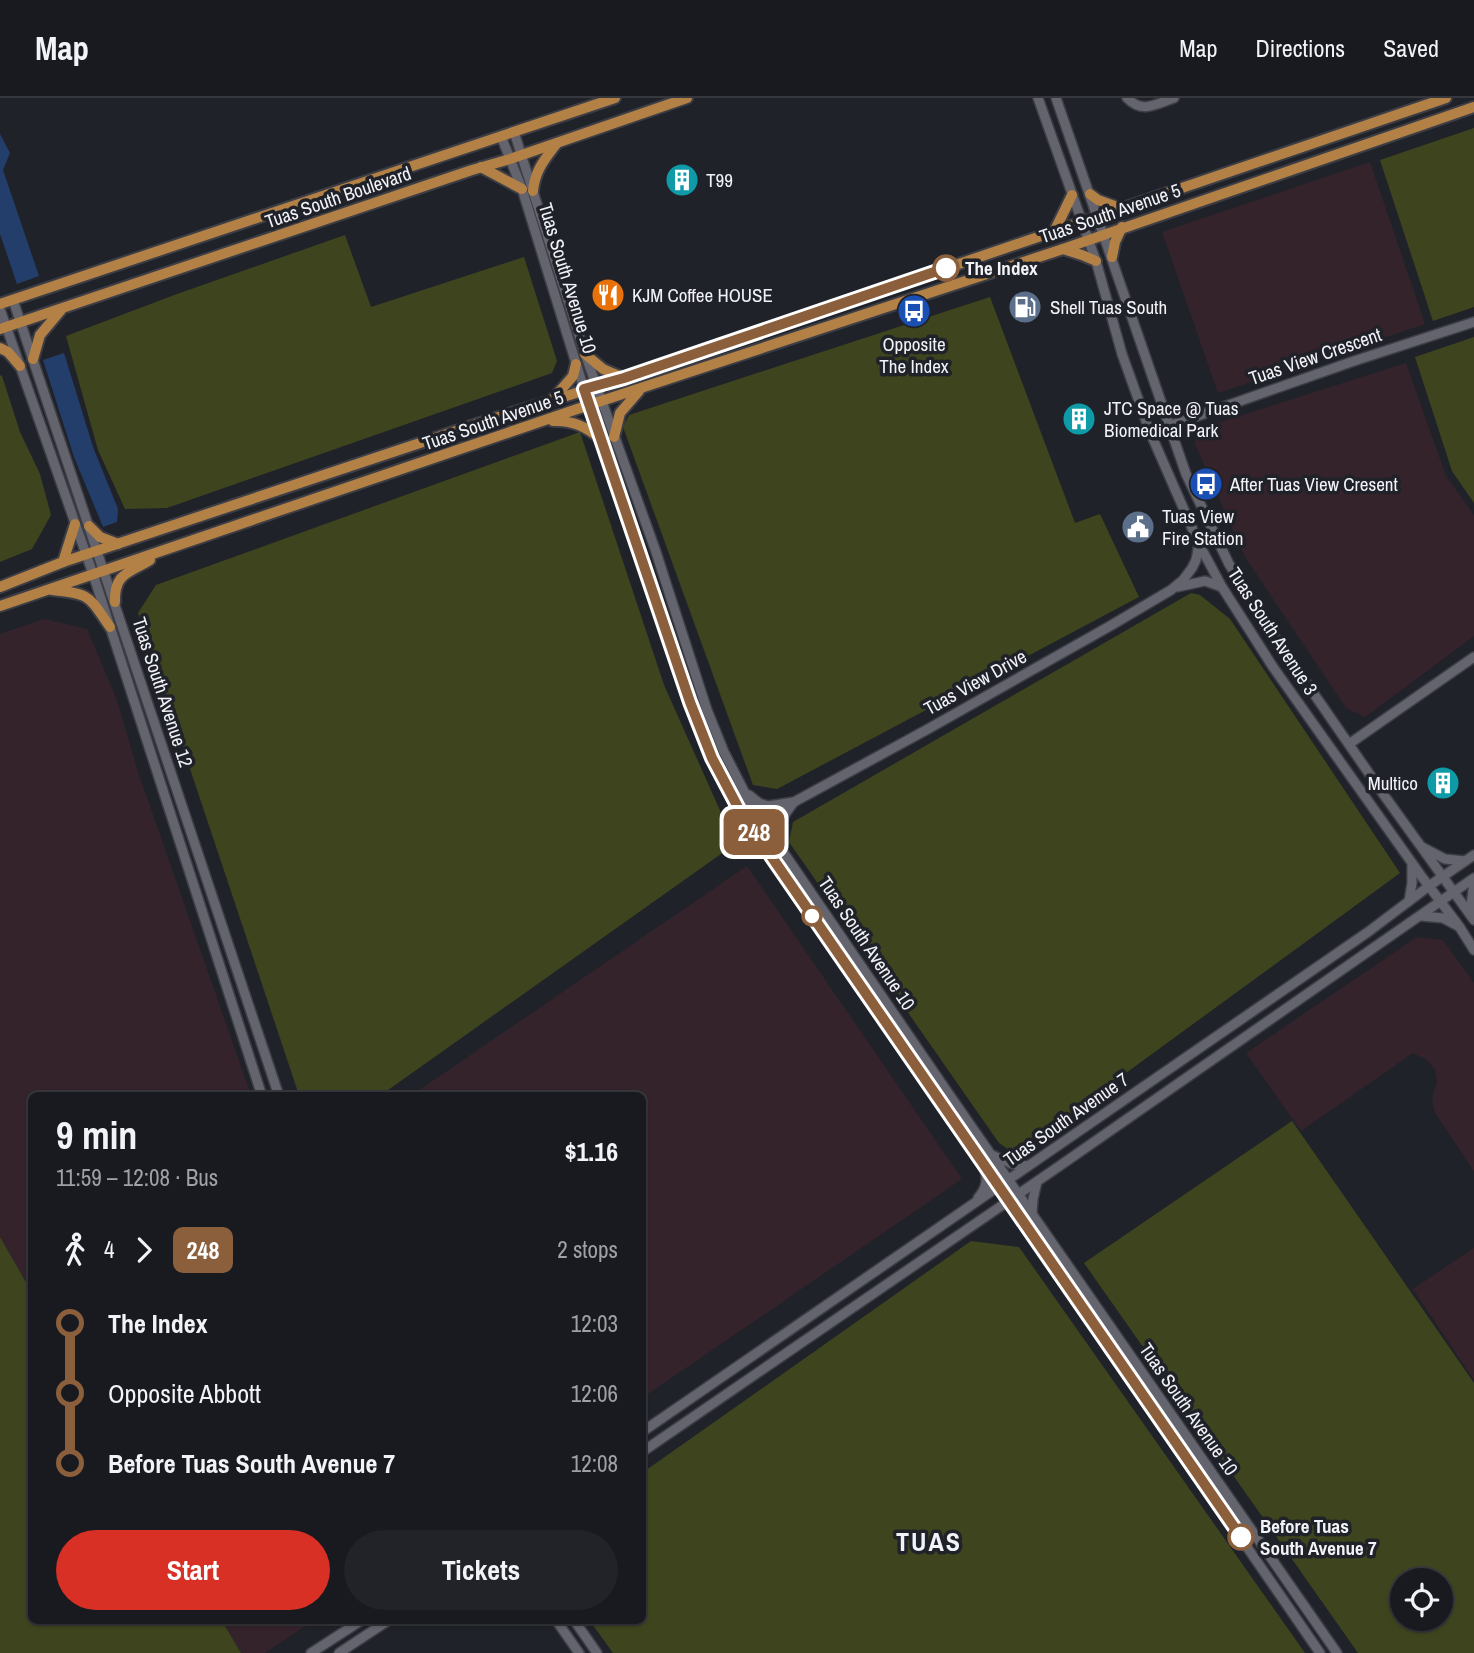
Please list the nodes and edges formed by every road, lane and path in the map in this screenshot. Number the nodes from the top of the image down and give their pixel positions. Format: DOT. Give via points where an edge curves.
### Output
graph roads {
  1 [pos="615,98"];
  2 [pos="687,98"];
  3 [pos="1038,98"];
  4 [pos="1056,98"];
  5 [pos="1127,98"];
  6 [pos="1174,98"];
  7 [pos="1446,98"];
  8 [pos="1474,107"];
  9 [pos="513,132"];
  10 [pos="501,136"];
  11 [pos="557,143"];
  12 [pos="521,155"];
  13 [pos="510,159"];
  14 [pos="481,167"];
  15 [pos="527,190"];
  16 [pos="1090,194"];
  17 [pos="1072,195"];
  18 [pos="1120,208"];
  19 [pos="1098,216"];
  20 [pos="1081,222"];
  21 [pos="1122,227"];
  22 [pos="1054,232"];
  23 [pos="1104,234"];
  24 [pos="1088,240"];
  25 [pos="1063,249"];
  26 [pos="1112,257"];
  27 [pos="1096,261"];
  28 [pos="13,300"];
  29 [pos="0,306"];
  30 [pos="63,308"];
  31 [pos="20,322"];
  32 [pos="1474,322"];
  33 [pos="3,328"];
  34 [pos="0,348"];
  35 [pos="585,355"];
  36 [pos="33,359"];
  37 [pos="576,364"];
  38 [pos="19,366"];
  39 [pos="624,378"];
  40 [pos="596,386"];
  41 [pos="584,389"];
  42 [pos="641,389"];
  43 [pos="552,400"];
  44 [pos="602,401"];
  45 [pos="589,405"];
  46 [pos="544,421"];
  47 [pos="1168,426"];
  48 [pos="614,437"];
  49 [pos="601,439"];
  50 [pos="1191,488"];
  51 [pos="1179,501"];
  52 [pos="75,524"];
  53 [pos="89,526"];
  54 [pos="118,544"];
  55 [pos="1199,544"];
  56 [pos="167,549"];
  57 [pos="98,551"];
  58 [pos="86,555"];
  59 [pos="64,562"];
  60 [pos="104,570"];
  61 [pos="93,574"];
  62 [pos="0,587"];
  63 [pos="1222,587"];
  64 [pos="48,589"];
  65 [pos="1171,590"];
  66 [pos="115,602"];
  67 [pos="0,606"];
  68 [pos="110,627"];
  69 [pos="1474,657"];
  70 [pos="1349,744"];
  71 [pos="745,793"];
  72 [pos="794,802"];
  73 [pos="778,844"];
  74 [pos="1420,847"];
  75 [pos="1470,858"];
  76 [pos="1411,860"];
  77 [pos="1442,877"];
  78 [pos="1474,878"];
  79 [pos="1474,883"];
  80 [pos="1429,886"];
  81 [pos="1453,893"];
  82 [pos="1409,901"];
  83 [pos="1441,902"];
  84 [pos="1420,916"];
  85 [pos="1474,918"];
  86 [pos="1459,926"];
  87 [pos="1474,950"];
  88 [pos="261,1092"];
  89 [pos="278,1092"];
  90 [pos="991,1154"];
  91 [pos="983,1162"];
  92 [pos="1028,1166"];
  93 [pos="1008,1180"];
  94 [pos="1037,1182"];
  95 [pos="999,1186"];
  96 [pos="1018,1194"];
  97 [pos="1009,1201"];
  98 [pos="972,1204"];
  99 [pos="994,1211"];
  100 [pos="1031,1213"];
  101 [pos="1020,1217"];
  102 [pos="646,1429"];
  103 [pos="646,1449"];
  104 [pos="356,1624"];
  105 [pos="383,1624"];
  106 [pos="559,1624"];
  107 [pos="577,1624"];
  108 [pos="312,1653"];
  109 [pos="339,1653"];
  110 [pos="579,1653"];
  111 [pos="597,1653"];
  112 [pos="1321,1653"];
  113 [pos="1337,1653"];
  1 -- 9 [label="main road"];
  2 -- 11 [label="main road, Tuas South Boulevard"];
  3 -- 17 [label="street, Tuas South Avenue 3"];
  4 -- 16 [label="street, Tuas South Avenue 3"];
  5 -- 6 [label="street" via="1144,108"];
  7 -- 18 [label="main road, Tuas South Avenue 5"];
  8 -- 21 [label="main road, Tuas South Avenue 5"];
  9 -- 10 [label="main road"];
  9 -- 12 [label="street, Tuas South Avenue 10"];
  10 -- 13 [label="street, Tuas South Avenue 10"];
  10 -- 28 [label="main road"];
  11 -- 12 [label="main road, Tuas South Boulevard"];
  11 -- 15 [label="main road"];
  12 -- 13 [label="main road, Tuas South Boulevard"];
  12 -- 15 [label="street, Tuas South Avenue 10"];
  13 -- 14 [label="main road, Tuas South Boulevard"];
  13 -- 15 [label="street, Tuas South Avenue 10"];
  14 -- 15 [label="main road"];
  14 -- 30 [label="main road, Tuas South Boulevard"];
  15 -- 35 [label="street, Tuas South Avenue 10"];
  15 -- 37 [label="street, Tuas South Avenue 10"];
  16 -- 18 [label="main road"];
  16 -- 19 [label="street, Tuas South Avenue 3"];
  17 -- 20 [label="street, Tuas South Avenue 3"];
  17 -- 22 [label="main road"];
  18 -- 19 [label="main road, Tuas South Avenue 5"];
  19 -- 20 [label="main road, Tuas South Avenue 5"];
  19 -- 23 [label="street, Tuas South Avenue 3"];
  20 -- 22 [label="main road, Tuas South Avenue 5"];
  20 -- 24 [label="street, Tuas South Avenue 3"];
  21 -- 23 [label="main road, Tuas South Avenue 5"];
  21 -- 26 [label="main road"];
  22 -- 39 [label="main road, Tuas South Avenue 5"];
  23 -- 24 [label="main road, Tuas South Avenue 5"];
  23 -- 26 [label="street, Tuas South Avenue 3"];
  24 -- 25 [label="main road, Tuas South Avenue 5"];
  24 -- 27 [label="street, Tuas South Avenue 3"];
  25 -- 27 [label="main road"];
  25 -- 42 [label="main road, Tuas South Avenue 5"];
  26 -- 47 [label="street, Tuas South Avenue 3"];
  27 -- 51 [label="street, Tuas South Avenue 3" via="1122,354"];
  28 -- 29 [label="main road"];
  28 -- 31 [label="street, Tuas South Avenue 12"];
  29 -- 33 [label="street, Tuas South Avenue 12"];
  30 -- 31 [label="main road, Tuas South Boulevard"];
  30 -- 36 [label="main road" via="40,335"];
  31 -- 33 [label="main road, Tuas South Boulevard"];
  31 -- 36 [label="street, Tuas South Avenue 12"];
  32 -- 47 [label="street, Tuas View Crescent"];
  33 -- 38 [label="street, Tuas South Avenue 12"];
  34 -- 38 [label="main road"];
  35 -- 39 [label="main road"];
  35 -- 40 [label="street, Tuas South Avenue 10"];
  36 -- 53 [label="street, Tuas South Avenue 12"];
  37 -- 41 [label="street, Tuas South Avenue 10"];
  37 -- 43 [label="main road" via="573,376"];
  38 -- 52 [label="street, Tuas South Avenue 12"];
  39 -- 40 [label="main road, Tuas South Avenue 5"];
  40 -- 41 [label="main road, Tuas South Avenue 5"];
  40 -- 44 [label="street, Tuas South Avenue 10"];
  41 -- 43 [label="main road, Tuas South Avenue 5"];
  41 -- 45 [label="street, Tuas South Avenue 10"];
  42 -- 44 [label="main road, Tuas South Avenue 5"];
  42 -- 48 [label="main road" via="621,412"];
  43 -- 54 [label="main road, Tuas South Avenue 5"];
  44 -- 45 [label="main road, Tuas South Avenue 5"];
  44 -- 48 [label="street, Tuas South Avenue 10"];
  45 -- 46 [label="main road, Tuas South Avenue 5"];
  45 -- 49 [label="street, Tuas South Avenue 10"];
  46 -- 49 [label="main road" via="579,424"];
  46 -- 56 [label="main road, Tuas South Avenue 5"];
  47 -- 50 [label="street, Tuas South Avenue 3"];
  48 -- 71 [label="street, Tuas South Avenue 10" via="707,710"];
  49 -- 91 [label="street, Tuas South Avenue 10" via="690,702 740,811"];
  50 -- 51 [label="street"];
  50 -- 70 [label="street, Tuas South Avenue 3" via="1237,578"];
  51 -- 55 [label="street, Tuas South Avenue 3"];
  52 -- 58 [label="street, Tuas South Avenue 12"];
  52 -- 59 [label="main road"];
  53 -- 54 [label="main road" via="100,537"];
  53 -- 57 [label="street, Tuas South Avenue 12"];
  54 -- 57 [label="main road, Tuas South Avenue 5"];
  55 -- 63 [label="street, Tuas South Avenue 3"];
  55 -- 65 [label="street, Tuas View Drive" via="1192,568"];
  56 -- 60 [label="main road, Tuas South Avenue 5"];
  56 -- 66 [label="main road" via="120,579 114,590"];
  57 -- 58 [label="main road, Tuas South Avenue 5"];
  57 -- 60 [label="street, Tuas South Avenue 12"];
  58 -- 59 [label="main road, Tuas South Avenue 5"];
  58 -- 61 [label="street, Tuas South Avenue 12"];
  59 -- 62 [label="main road, Tuas South Avenue 5"];
  60 -- 61 [label="main road, Tuas South Avenue 5"];
  60 -- 66 [label="street, Tuas South Avenue 12"];
  61 -- 64 [label="main road, Tuas South Avenue 5"];
  61 -- 68 [label="street, Tuas South Avenue 12"];
  63 -- 65 [label="street, Tuas View Drive" via="1205,581"];
  63 -- 76 [label="street, Tuas South Avenue 3" via="1273,667"];
  64 -- 67 [label="main road, Tuas South Avenue 5"];
  64 -- 68 [label="main road" via="87,596"];
  65 -- 72 [label="street, Tuas View Drive"];
  66 -- 89 [label="street, Tuas South Avenue 12"];
  68 -- 88 [label="street, Tuas South Avenue 12"];
  69 -- 70 [label="street"];
  70 -- 74 [label="street, Tuas South Avenue 3"];
  71 -- 72 [label="street, Tuas View Drive" via="768,806"];
  71 -- 73 [label="street, Tuas South Avenue 10"];
  72 -- 73 [label="street" via="780,821"];
  73 -- 90 [label="street, Tuas South Avenue 10"];
  74 -- 75 [label="street" via="1445,859"];
  74 -- 77 [label="street, Tuas South Avenue 3"];
  75 -- 77 [label="street, Tuas South Avenue 7"];
  76 -- 80 [label="street, Tuas South Avenue 3"];
  76 -- 82 [label="street"];
  77 -- 80 [label="street, Tuas South Avenue 7"];
  77 -- 81 [label="street, Tuas South Avenue 3"];
  78 -- 81 [label="street, Tuas South Avenue 7"];
  79 -- 85 [label="street"];
  80 -- 82 [label="street, Tuas South Avenue 7"];
  80 -- 83 [label="street, Tuas South Avenue 3"];
  81 -- 83 [label="street, Tuas South Avenue 7"];
  81 -- 85 [label="street, Tuas South Avenue 3"];
  82 -- 92 [label="street, Tuas South Avenue 7"];
  83 -- 84 [label="street, Tuas South Avenue 7"];
  83 -- 86 [label="street, Tuas South Avenue 3"];
  84 -- 86 [label="street" via="1443,918"];
  84 -- 94 [label="street, Tuas South Avenue 7"];
  86 -- 87 [label="street, Tuas South Avenue 3"];
  90 -- 92 [label="street"];
  90 -- 93 [label="street, Tuas South Avenue 10"];
  91 -- 95 [label="street, Tuas South Avenue 10"];
  91 -- 98 [label="street" via="985,1191"];
  92 -- 93 [label="street, Tuas South Avenue 7"];
  93 -- 95 [label="street, Tuas South Avenue 7"];
  93 -- 96 [label="street, Tuas South Avenue 10"];
  94 -- 96 [label="street, Tuas South Avenue 7"];
  94 -- 100 [label="street"];
  95 -- 97 [label="street, Tuas South Avenue 10"];
  95 -- 98 [label="street, Tuas South Avenue 7"];
  96 -- 97 [label="street, Tuas South Avenue 7"];
  96 -- 100 [label="street, Tuas South Avenue 10"];
  97 -- 99 [label="street, Tuas South Avenue 7"];
  97 -- 101 [label="street, Tuas South Avenue 10"];
  98 -- 102 [label="street, Tuas South Avenue 7"];
  99 -- 101 [label="street"];
  99 -- 103 [label="street, Tuas South Avenue 7"];
  100 -- 113 [label="street, Tuas South Avenue 10"];
  101 -- 112 [label="street, Tuas South Avenue 10"];
  104 -- 108 [label="street"];
  105 -- 109 [label="street"];
  106 -- 110 [label="street"];
  107 -- 111 [label="street"];
}
